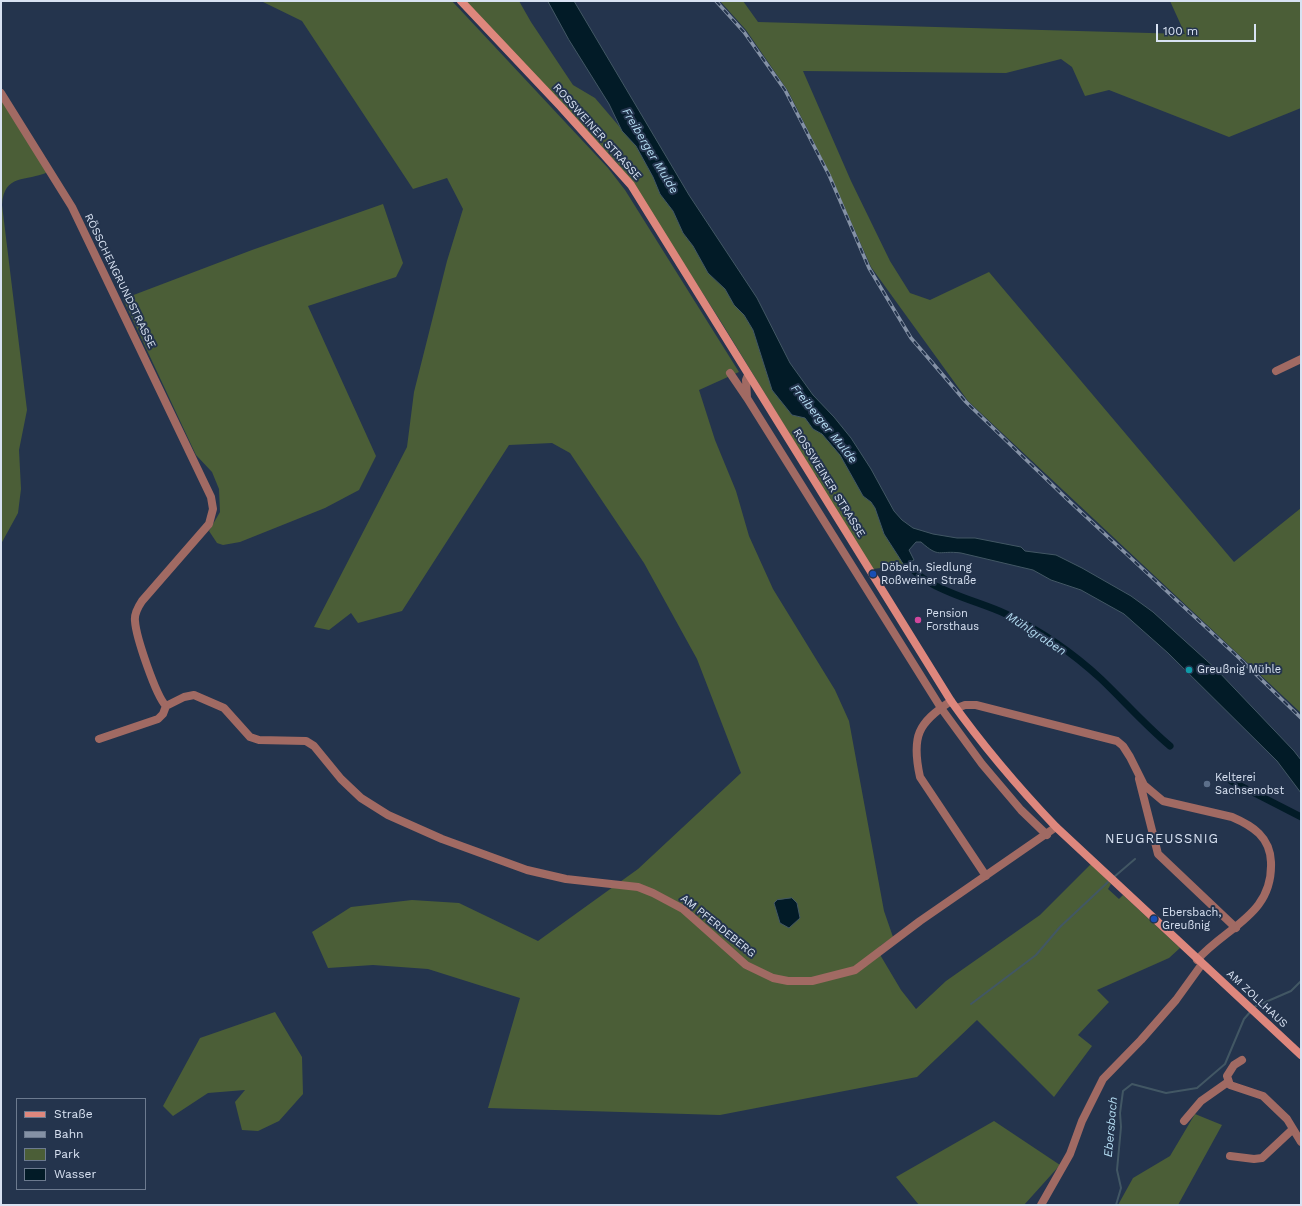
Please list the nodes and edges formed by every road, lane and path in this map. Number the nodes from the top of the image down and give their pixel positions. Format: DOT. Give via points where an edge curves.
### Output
graph roads {
  1 [pos="461,1"];
  2 [pos="1,93"];
  3 [pos="1301,359"];
  4 [pos="1276,371"];
  5 [pos="730,373"];
  6 [pos="748,375"];
  7 [pos="747,398"];
  8 [pos="884,592"];
  9 [pos="873,599"];
  10 [pos="922,653"];
  11 [pos="911,660"];
  12 [pos="952,700"];
  13 [pos="166,706"];
  14 [pos="941,708"];
  15 [pos="957,708"];
  16 [pos="99,739"];
  17 [pos="1138,775"];
  18 [pos="1056,827"];
  19 [pos="1046,835"];
  20 [pos="986,876"];
  21 [pos="1236,928"];
  22 [pos="1200,962"];
  23 [pos="1301,1055"];
  24 [pos="1242,1060"];
  25 [pos="1228,1082"];
  26 [pos="1184,1121"];
  27 [pos="1294,1129"];
  28 [pos="1301,1142"];
  29 [pos="1230,1156"];
  30 [pos="1041,1205"];
  1 -- 6 [label="main road, ROSSWEINER STRASSE" via="631,185"];
  2 -- 13 [label="street, RÖSSCHENGRUNDSTRASSE" via="72,206 211,498 213,509 209,524 142,601 135,616 157,694"];
  3 -- 4 [label="street"];
  5 -- 7 [label="street"];
  6 -- 7 [label="street"];
  6 -- 8 [label="main road, ROSSWEINER STRASSE"];
  7 -- 9 [label="street"];
  8 -- 9 [label="street"];
  8 -- 10 [label="main road, ROSSWEINER STRASSE"];
  9 -- 11 [label="street"];
  10 -- 11 [label="street"];
  10 -- 12 [label="main road, ROSSWEINER STRASSE"];
  11 -- 14 [label="street"];
  12 -- 14 [label="street"];
  12 -- 15 [label="main road, ROSSWEINER STRASSE"];
  13 -- 16 [label="street" via="158,719"];
  13 -- 20 [label="street, AM PFERDEBERG" via="194,695 224,708 250,737 259,740 306,741 314,746 341,779 361,798 388,815 442,839 527,870 566,878 638,887 653,893 683,909 746,965 773,978 812,981 855,970"];
  14 -- 19 [label="street" via="982,764"];
  14 -- 20 [label="street" via="929,717 918,736 917,762 920,777"];
  15 -- 17 [label="street" via="976,705 1117,741 1130,757"];
  15 -- 18 [label="main road, ROSSWEINER STRASSE" via="1017,787"];
  17 -- 21 [label="street" via="1158,854"];
  17 -- 21 [label="street" via="1144,785 1163,801 1232,817 1243,821 1263,835 1271,852 1272,875 1268,890 1250,915"];
  18 -- 19 [label="street, AM PFERDEBERG"];
  18 -- 22 [label="main road, ROSSWEINER STRASSE"];
  19 -- 20 [label="street, AM PFERDEBERG"];
  21 -- 22 [label="street"];
  22 -- 23 [label="main road, AM ZOLLHAUS"];
  22 -- 30 [label="street" via="1176,1000 1103,1079 1082,1121 1070,1154"];
  24 -- 25 [label="street" via="1230,1071 1227,1076"];
  25 -- 26 [label="street" via="1202,1101"];
  25 -- 27 [label="street" via="1230,1085 1263,1096"];
  27 -- 28 [label="street"];
  27 -- 29 [label="street" via="1262,1158 1254,1160"];
}
